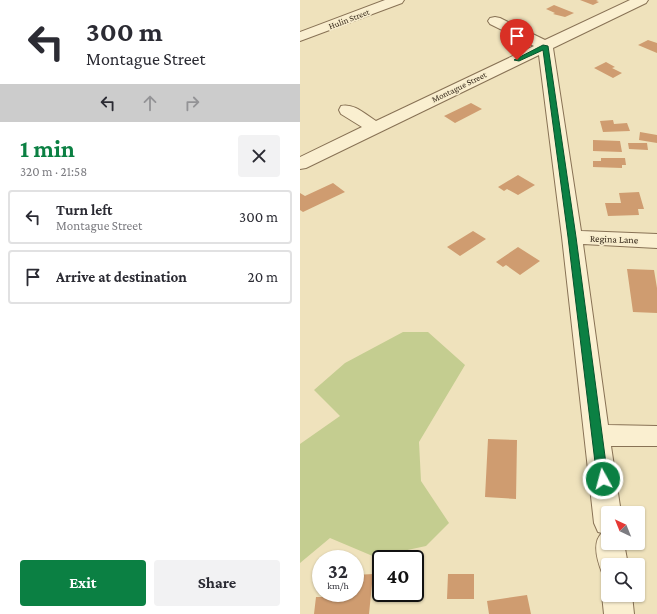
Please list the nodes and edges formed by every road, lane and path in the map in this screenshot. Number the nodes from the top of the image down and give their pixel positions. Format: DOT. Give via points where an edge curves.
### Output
graph roads {
  1 [pos="397,0"];
  2 [pos="641,0"];
  3 [pos="300,20"];
  4 [pos="495,21"];
  5 [pos="318,30"];
  6 [pos="300,37"];
  7 [pos="545,46"];
  8 [pos="347,110"];
  9 [pos="375,128"];
  10 [pos="300,164"];
  11 [pos="572,237"];
  12 [pos="657,241"];
  13 [pos="597,435"];
  14 [pos="657,436"];
  15 [pos="606,506"];
  16 [pos="618,602"];
  17 [pos="619,614"];
  1 -- 5 [label="street, Hulin Street"];
  2 -- 7 [label="street, Montague Street"];
  3 -- 5 [label="street"];
  4 -- 7 [label="street"];
  5 -- 6 [label="street, Hulin Street"];
  7 -- 9 [label="street, Montague Street"];
  7 -- 11 [label="street"];
  8 -- 9 [label="street"];
  9 -- 10 [label="street, Montague Street"];
  11 -- 12 [label="street, Regina Lane"];
  11 -- 13 [label="street"];
  13 -- 14 [label="street"];
  13 -- 15 [label="street"];
  16 -- 17 [label="street"];
}
